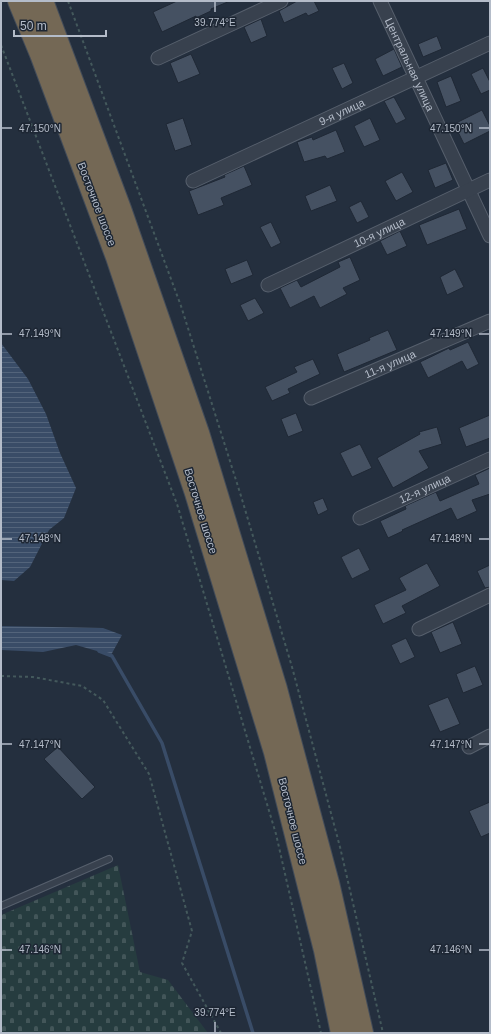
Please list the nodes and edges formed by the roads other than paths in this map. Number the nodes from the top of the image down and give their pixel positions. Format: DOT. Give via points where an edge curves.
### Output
graph roads {
  1 [pos="19,1"];
  2 [pos="42,1"];
  3 [pos="281,1"];
  4 [pos="380,1"];
  5 [pos="490,44"];
  6 [pos="158,58"];
  7 [pos="416,78"];
  8 [pos="490,180"];
  9 [pos="193,181"];
  10 [pos="469,190"];
  11 [pos="490,236"];
  12 [pos="268,285"];
  13 [pos="490,320"];
  14 [pos="311,398"];
  15 [pos="490,459"];
  16 [pos="360,518"];
  17 [pos="490,595"];
  18 [pos="419,629"];
  19 [pos="490,736"];
  20 [pos="469,747"];
  21 [pos="109,860"];
  22 [pos="1,906"];
  23 [pos="342,1033"];
  24 [pos="362,1033"];
  1 -- 23 [label="highway, Восточное шоссе" via="117,257 196,493 275,752 325,950"];
  2 -- 24 [label="highway, Восточное шоссе" via="120,209 198,433 276,689 328,883"];
  3 -- 6 [label="street"];
  4 -- 7 [label="street, Центральная улица"];
  5 -- 7 [label="street, 9-я улица"];
  7 -- 9 [label="street, 9-я улица"];
  7 -- 10 [label="street, Центральная улица"];
  8 -- 10 [label="street, 10-я улица"];
  10 -- 11 [label="street, Центральная улица"];
  10 -- 12 [label="street, 10-я улица"];
  13 -- 14 [label="street, 11-я улица"];
  15 -- 16 [label="street, 12-я улица"];
  17 -- 18 [label="street"];
  19 -- 20 [label="street"];
  21 -- 22 [label="lane"];
}
